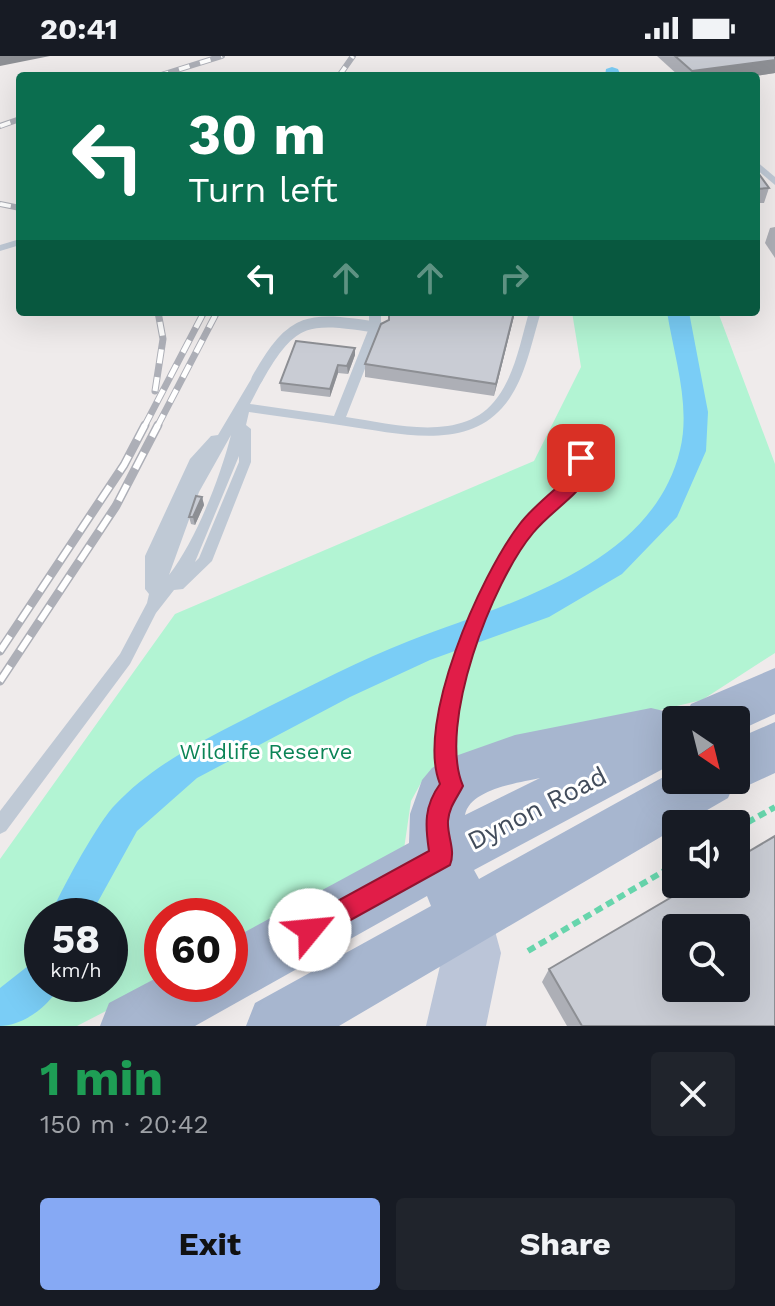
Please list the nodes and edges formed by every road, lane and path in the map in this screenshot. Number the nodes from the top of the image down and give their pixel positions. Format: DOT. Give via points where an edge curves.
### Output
graph roads {
  1 [pos="760,168"];
  2 [pos="775,182"];
  3 [pos="375,316"];
  4 [pos="534,316"];
  5 [pos="382,328"];
  6 [pos="244,407"];
  7 [pos="339,420"];
  8 [pos="581,458"];
  9 [pos="151,609"];
  10 [pos="775,690"];
  11 [pos="734,706"];
  12 [pos="662,728"];
  13 [pos="662,743"];
  14 [pos="775,746"];
  15 [pos="750,759"];
  16 [pos="452,786"];
  17 [pos="684,794"];
  18 [pos="775,807"];
  19 [pos="750,821"];
  20 [pos="0,825"];
  21 [pos="441,857"];
  22 [pos="662,872"];
  23 [pos="466,918"];
  24 [pos="528,951"];
  25 [pos="248,963"];
  26 [pos="176,1002"];
  27 [pos="132,1026"];
  28 [pos="278,1026"];
  29 [pos="456,1026"];
  1 -- 2 [label="lane"];
  3 -- 7 [label="lane"];
  4 -- 7 [label="lane" via="508,396 478,421 432,432"];
  5 -- 6 [label="lane, bridge" via="331,322 298,326 275,343"];
  6 -- 7 [label="lane"];
  6 -- 9 [label="lane" via="209,460 166,557"];
  6 -- 9 [label="lane" via="231,461 189,559"];
  6 -- 9 [label="lane" via="196,459 152,556"];
  6 -- 9 [label="lane" via="245,462 205,561"];
  8 -- 16 [label="lane" via="580,476 526,528 479,614 454,687 443,753"];
  9 -- 20 [label="lane" via="125,659"];
  10 -- 11 [label="main road"];
  12 -- 16 [label="main road" via="498,766"];
  13 -- 21 [label="main road, Dynon Road"];
  14 -- 15 [label="main road"];
  16 -- 21 [label="main road" via="441,801 436,823"];
  17 -- 23 [label="main road"];
  18 -- 19 [label="path"];
  21 -- 23 [label="main road"];
  21 -- 25 [label="main road, Dynon Road"];
  22 -- 24 [label="path"];
  23 -- 28 [label="main road"];
  23 -- 29 [label="street" via="472,953"];
  26 -- 27 [label="main road"];
}
